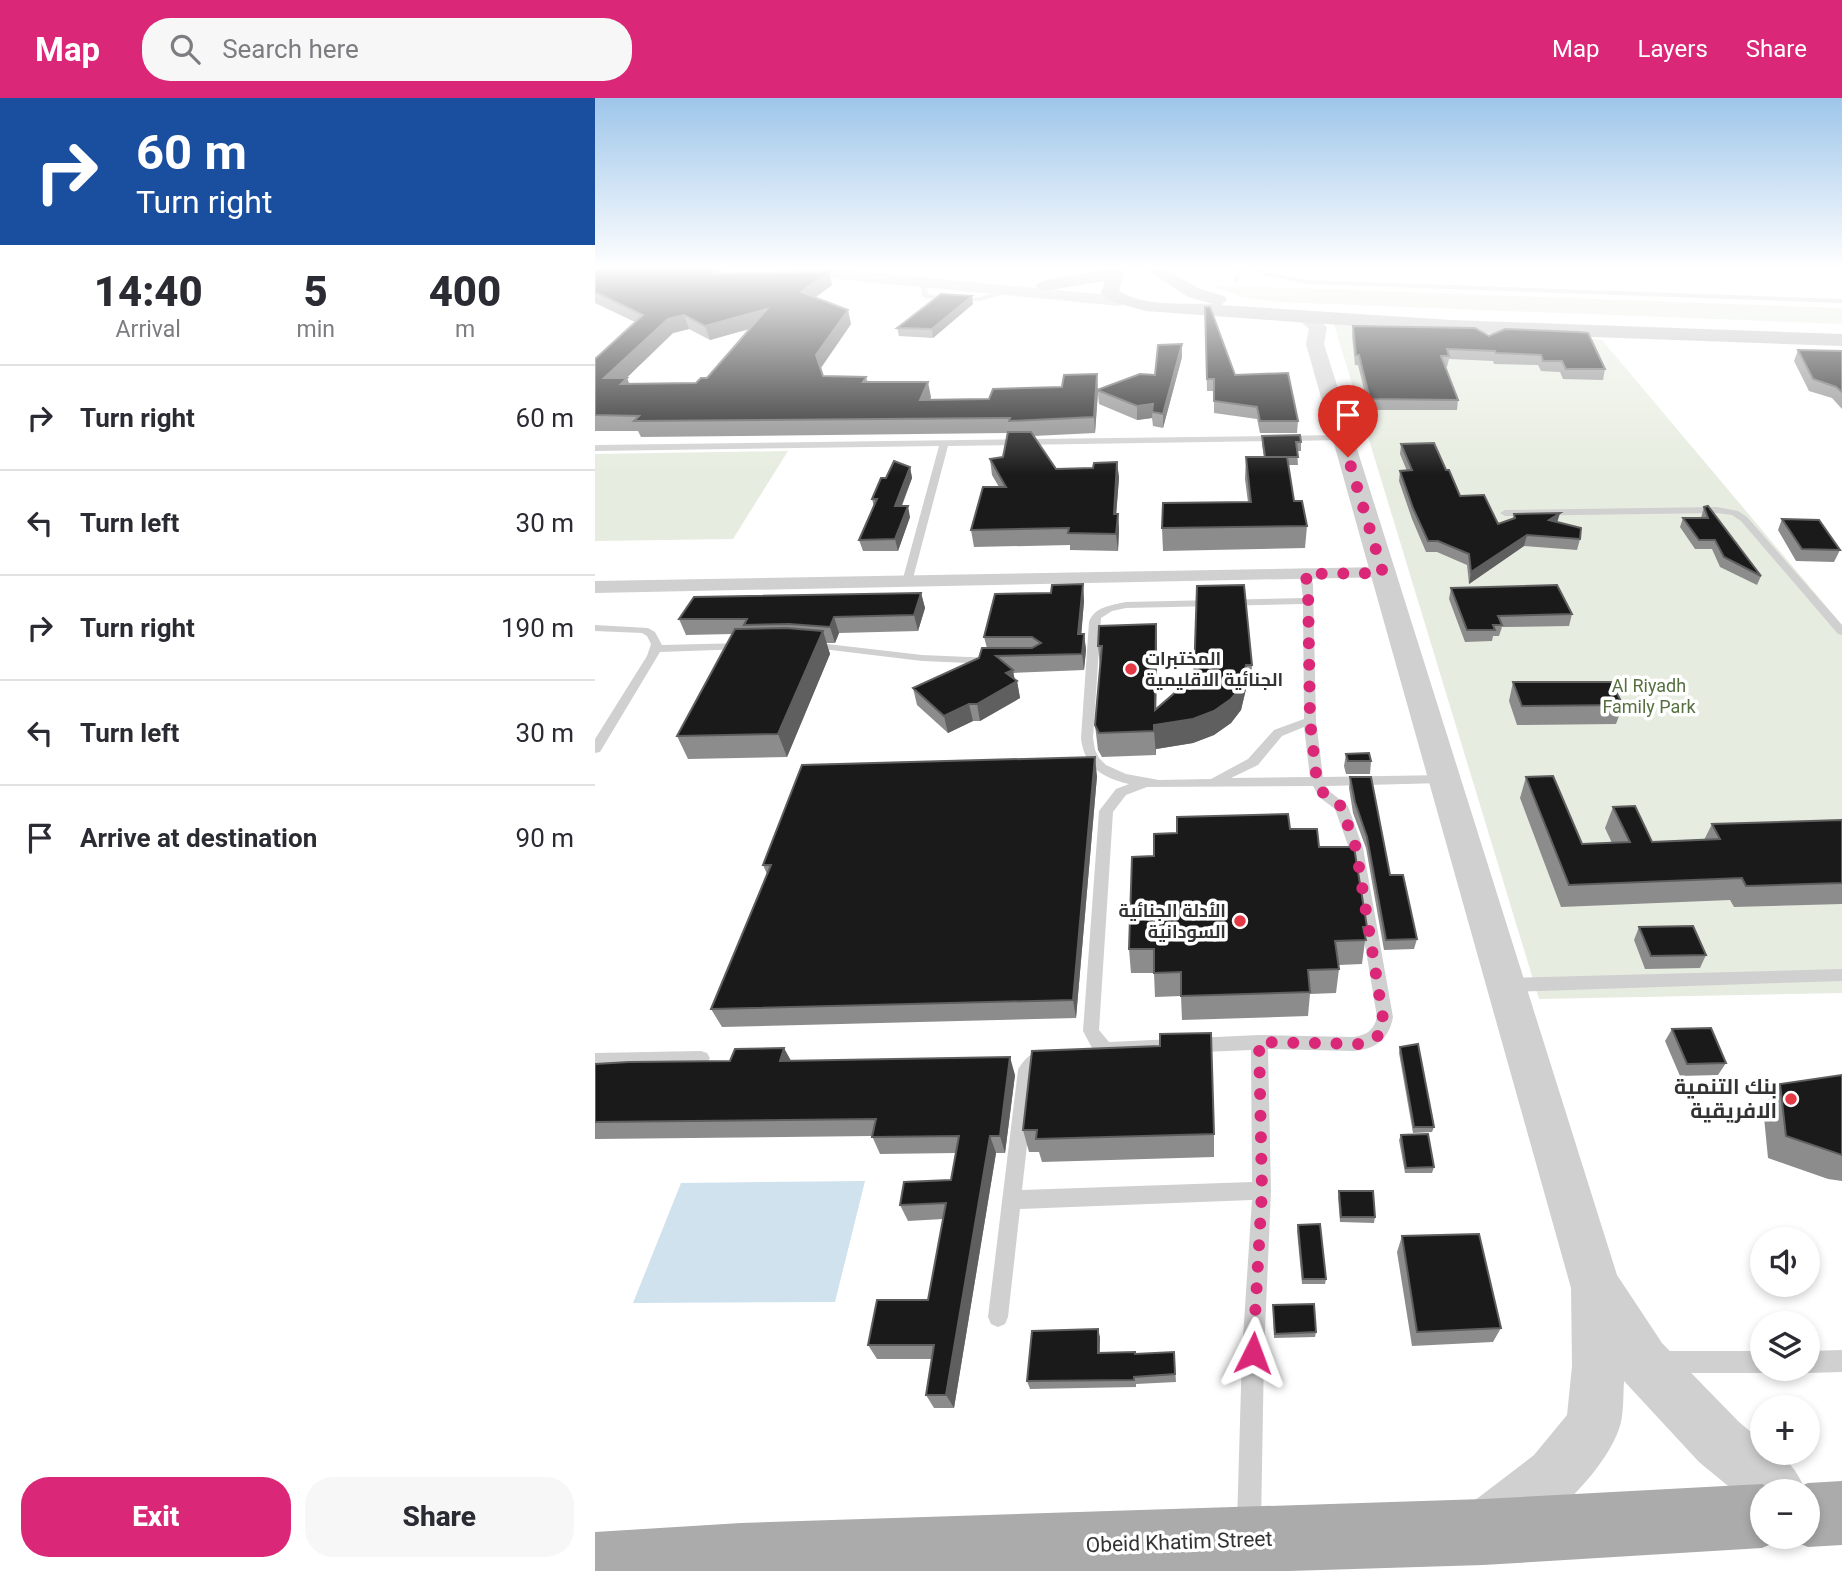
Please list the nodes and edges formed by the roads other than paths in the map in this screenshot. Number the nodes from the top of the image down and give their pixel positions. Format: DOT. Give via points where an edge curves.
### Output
graph roads {
  1 [pos="1307,338"];
  2 [pos="1755,338"];
  3 [pos="1842,340"];
  4 [pos="1343,438"];
  5 [pos="944,444"];
  6 [pos="595,448"];
  7 [pos="1505,513"];
  8 [pos="1383,573"];
  9 [pos="1305,574"];
  10 [pos="907,582"];
  11 [pos="595,587"];
  12 [pos="1306,601"];
  13 [pos="595,628"];
  14 [pos="1842,632"];
  15 [pos="755,645"];
  16 [pos="794,645"];
  17 [pos="656,649"];
  18 [pos="1006,661"];
  19 [pos="1310,721"];
  20 [pos="595,749"];
  21 [pos="1444,779"];
  22 [pos="1147,782"];
  23 [pos="1317,782"];
  24 [pos="1206,783"];
  25 [pos="1842,975"];
  26 [pos="1506,985"];
  27 [pos="1259,1042"];
  28 [pos="1106,1049"];
  29 [pos="1057,1051"];
  30 [pos="1079,1051"];
  31 [pos="701,1058"];
  32 [pos="595,1060"];
  33 [pos="1262,1191"];
  34 [pos="1011,1200"];
  35 [pos="1596,1288"];
  36 [pos="998,1317"];
  37 [pos="1643,1362"];
  38 [pos="1750,1362"];
  39 [pos="1820,1362"];
  40 [pos="1842,1362"];
  41 [pos="1763,1479"];
  42 [pos="1842,1513"];
  43 [pos="1820,1514"];
  44 [pos="1750,1517"];
  45 [pos="1483,1532"];
  46 [pos="1248,1540"];
  47 [pos="622,1566"];
  1 -- 4 [label="street"];
  2 -- 3 [label="main road"];
  4 -- 5 [label="lane"];
  4 -- 8 [label="street"];
  5 -- 6 [label="lane"];
  5 -- 10 [label="lane"];
  7 -- 14 [label="lane" via="1734,513"];
  8 -- 9 [label="street"];
  8 -- 21 [label="street"];
  9 -- 10 [label="street"];
  9 -- 12 [label="lane"];
  10 -- 11 [label="street"];
  12 -- 19 [label="lane"];
  12 -- 22 [label="lane" via="1126,605 1096,617 1088,751 1099,768"];
  13 -- 17 [label="lane" via="644,631 655,639"];
  15 -- 17 [label="lane"];
  16 -- 18 [label="lane"];
  17 -- 20 [label="lane"];
  19 -- 23 [label="lane"];
  19 -- 24 [label="lane" via="1278,733 1240,771"];
  21 -- 23 [label="lane"];
  21 -- 26 [label="street"];
  22 -- 24 [label="lane"];
  22 -- 28 [label="lane" via="1121,792 1106,811 1091,1031"];
  23 -- 24 [label="lane"];
  23 -- 27 [label="lane" via="1324,794 1341,806 1356,848 1384,1025 1377,1037 1362,1044"];
  25 -- 26 [label="lane"];
  26 -- 35 [label="street"];
  27 -- 28 [label="lane"];
  27 -- 33 [label="lane"];
  28 -- 30 [label="lane"];
  29 -- 34 [label="lane" via="1039,1058 1027,1070"];
  31 -- 32 [label="lane"];
  33 -- 34 [label="lane"];
  33 -- 46 [label="lane"];
  34 -- 36 [label="lane"];
  35 -- 37 [label="street"];
  35 -- 45 [label="street" via="1599,1366 1593,1426 1555,1475"];
  37 -- 38 [label="lane"];
  37 -- 41 [label="street" via="1719,1442"];
  39 -- 40 [label="lane"];
  42 -- 43 [label="main road"];
  44 -- 45 [label="main road, Obeid Khatim Street"];
  45 -- 46 [label="main road, Obeid Khatim Street"];
  46 -- 47 [label="main road, Obeid Khatim Street"];
}
